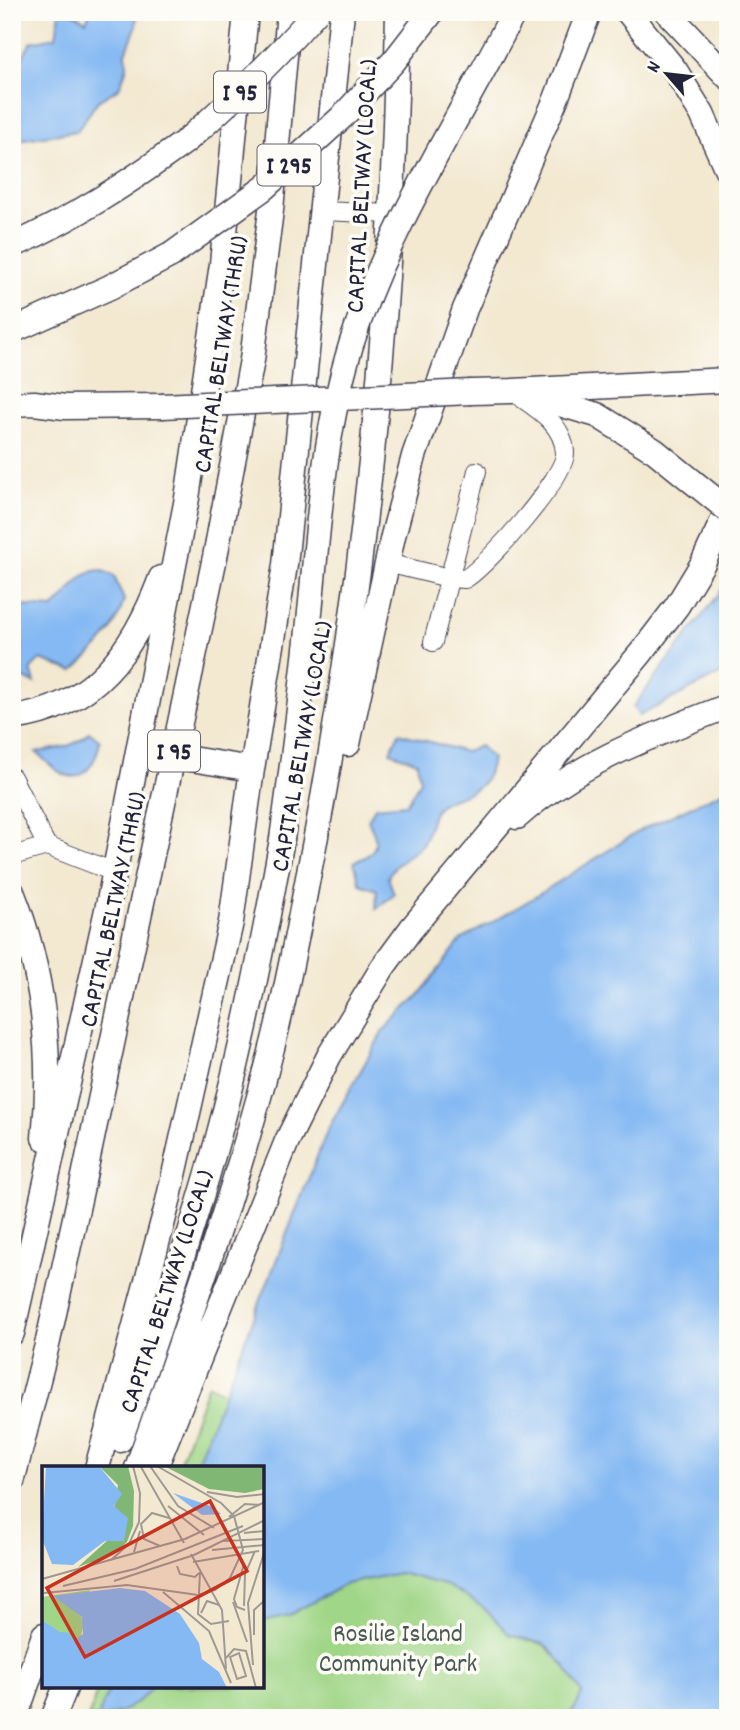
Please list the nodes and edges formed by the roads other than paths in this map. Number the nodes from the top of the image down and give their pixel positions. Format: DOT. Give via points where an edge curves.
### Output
graph roads {
  1 [pos="230,12"];
  2 [pos="246,12"];
  3 [pos="289,12"];
  4 [pos="316,12"];
  5 [pos="342,12"];
  6 [pos="398,12"];
  7 [pos="422,12"];
  8 [pos="432,12"];
  9 [pos="514,12"];
  10 [pos="589,12"];
  11 [pos="628,12"];
  12 [pos="667,12"];
  13 [pos="682,12"];
  14 [pos="728,57"];
  15 [pos="394,61"];
  16 [pos="728,77"];
  17 [pos="232,172"];
  18 [pos="728,172"];
  19 [pos="322,211"];
  20 [pos="391,214"];
  21 [pos="12,246"];
  22 [pos="12,331"];
  23 [pos="719,381"];
  24 [pos="512,391"];
  25 [pos="12,404"];
  26 [pos="65,407"];
  27 [pos="12,415"];
  28 [pos="477,471"];
  29 [pos="187,498"];
  30 [pos="728,509"];
  31 [pos="387,563"];
  32 [pos="449,578"];
  33 [pos="433,642"];
  34 [pos="728,706"];
  35 [pos="12,718"];
  36 [pos="173,755"];
  37 [pos="252,769"];
  38 [pos="12,777"];
  39 [pos="47,846"];
  40 [pos="12,856"];
  41 [pos="114,873"];
  42 [pos="454,878"];
  43 [pos="12,892"];
  44 [pos="273,1047"];
  45 [pos="30,1249"];
  46 [pos="12,1333"];
  47 [pos="98,1466"];
  48 [pos="111,1466"];
  49 [pos="138,1466"];
  50 [pos="156,1466"];
  51 [pos="12,1482"];
  52 [pos="42,1641"];
  53 [pos="59,1688"];
  54 [pos="65,1688"];
  55 [pos="15,1718"];
  56 [pos="51,1718"];
  1 -- 17 [label="highway"];
  2 -- 17 [label="highway, I 95"];
  3 -- 36 [label="highway, CAPITAL BELTWAY (THRU) / I 95" via="252,360"];
  4 -- 21 [label="highway, bridge" via="236,98 186,141 122,187"];
  5 -- 19 [label="highway"];
  6 -- 20 [label="highway, CAPITAL BELTWAY (LOCAL)"];
  7 -- 15 [label="highway, bridge"];
  8 -- 15 [label="highway, bridge"];
  9 -- 48 [label="highway, bridge" via="394,235 351,346 323,479 282,839 244,1031 188,1242"];
  10 -- 31 [label="highway" via="465,309 414,456"];
  11 -- 18 [label="highway" via="676,70"];
  12 -- 16 [label="highway"];
  13 -- 14 [label="highway"];
  15 -- 22 [label="highway, I 295, bridge" via="342,117 264,188 171,255"];
  17 -- 29 [label="highway, I 95"];
  19 -- 20 [label="lane"];
  19 -- 37 [label="highway" via="285,565"];
  20 -- 44 [label="highway, CAPITAL BELTWAY (LOCAL)" via="352,620 326,782"];
  23 -- 24 [label="highway"];
  24 -- 26 [label="highway, bridge"];
  24 -- 30 [label="highway, bridge" via="597,415 655,451"];
  24 -- 32 [label="lane" via="556,427 564,442 563,465 553,483 475,573 465,579"];
  25 -- 26 [label="highway"];
  26 -- 27 [label="highway"];
  28 -- 32 [label="lane"];
  29 -- 35 [label="highway" via="156,593 120,657 98,681 68,702"];
  29 -- 41 [label="highway, I 95"];
  30 -- 42 [label="highway" via="677,606"];
  31 -- 32 [label="lane"];
  31 -- 44 [label="highway" via="315,888"];
  32 -- 33 [label="lane"];
  34 -- 42 [label="highway" via="585,767 531,805"];
  36 -- 37 [label="highway"];
  36 -- 51 [label="highway, CAPITAL BELTWAY (THRU) / I 95" via="77,1212"];
  37 -- 47 [label="highway" via="231,922 206,1037 167,1206"];
  38 -- 39 [label="lane"];
  39 -- 40 [label="lane"];
  39 -- 41 [label="lane"];
  41 -- 45 [label="highway, I 95"];
  42 -- 50 [label="highway" via="383,967 308,1096"];
  43 -- 45 [label="highway" via="37,970 47,1070"];
  44 -- 49 [label="highway, CAPITAL BELTWAY (LOCAL)" via="212,1251"];
  45 -- 46 [label="highway, I 95"];
  52 -- 55 [label="highway"];
  53 -- 56 [label="highway"];
  54 -- 56 [label="highway"];
}
